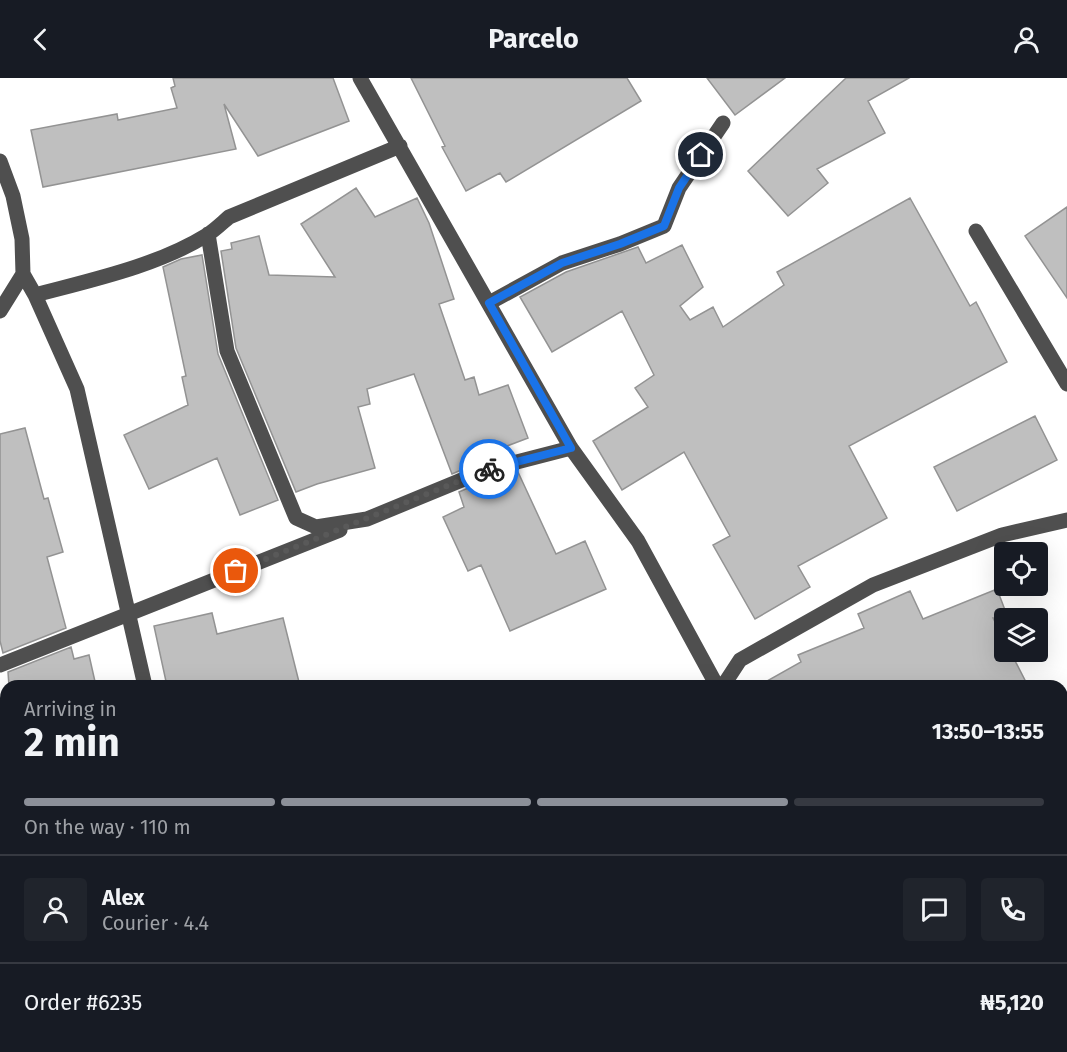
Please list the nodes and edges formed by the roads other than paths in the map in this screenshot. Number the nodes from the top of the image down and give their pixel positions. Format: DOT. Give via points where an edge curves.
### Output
graph roads {
  1 [pos="360,78"];
  2 [pos="723,123"];
  3 [pos="400,146"];
  4 [pos="0,161"];
  5 [pos="976,231"];
  6 [pos="208,234"];
  7 [pos="23,274"];
  8 [pos="35,295"];
  9 [pos="489,303"];
  10 [pos="0,311"];
  11 [pos="1067,384"];
  12 [pos="571,448"];
  13 [pos="367,519"];
  14 [pos="1067,520"];
  15 [pos="129,615"];
  16 [pos="0,665"];
  17 [pos="144,680"];
  18 [pos="714,680"];
  19 [pos="727,680"];
  1 -- 3 [label="street"];
  2 -- 9 [label="street" via="679,188 664,226 562,263"];
  3 -- 6 [label="street" via="229,217"];
  3 -- 9 [label="street"];
  4 -- 7 [label="street" via="13,196 22,239"];
  5 -- 11 [label="street"];
  6 -- 8 [label="street" via="112,274"];
  6 -- 13 [label="street" via="227,351 296,518 316,527"];
  7 -- 8 [label="street"];
  7 -- 10 [label="street"];
  8 -- 15 [label="street" via="76,389"];
  9 -- 12 [label="street"];
  12 -- 13 [label="street" via="486,470"];
  12 -- 18 [label="street" via="638,541"];
  13 -- 15 [label="street"];
  14 -- 19 [label="street" via="1002,535 873,585 740,660"];
  15 -- 16 [label="street"];
  15 -- 17 [label="street"];
}
